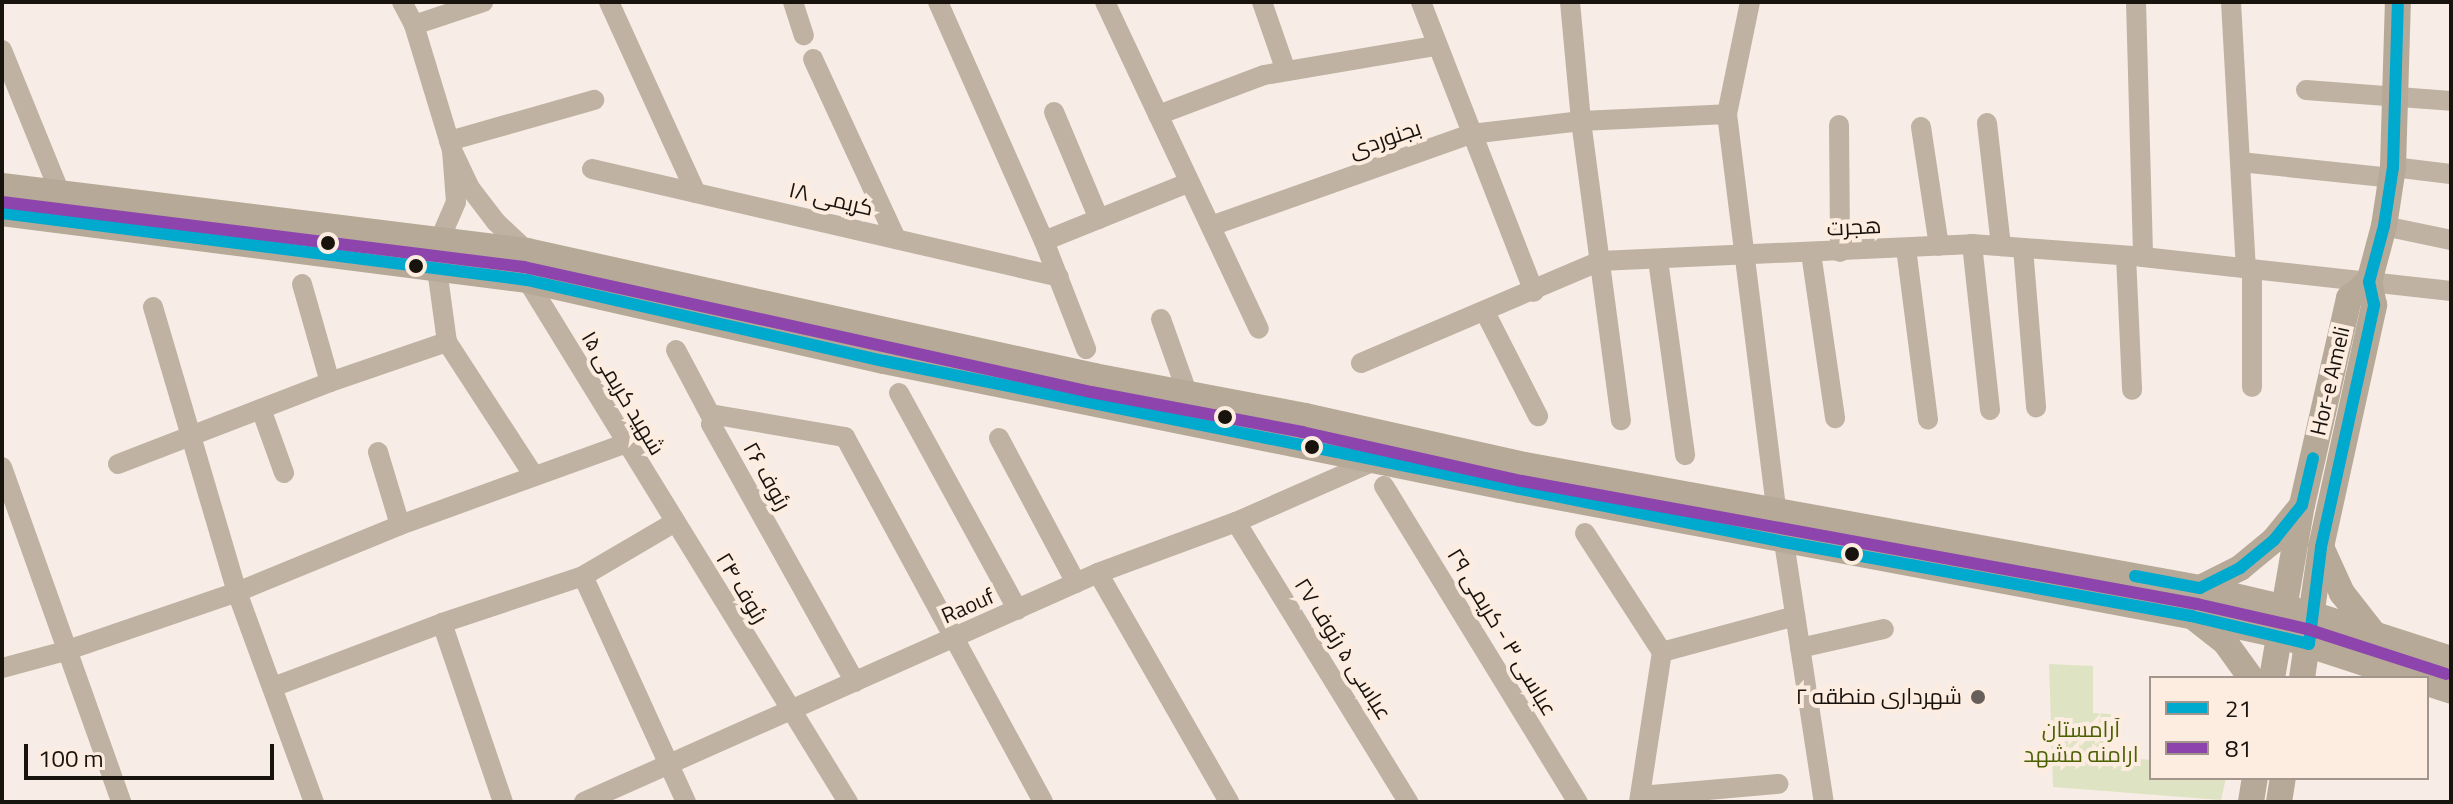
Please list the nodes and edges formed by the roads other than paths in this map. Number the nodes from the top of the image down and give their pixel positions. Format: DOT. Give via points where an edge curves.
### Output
graph roads {
  1 [pos="402,2"];
  2 [pos="483,2"];
  3 [pos="609,2"];
  4 [pos="793,2"];
  5 [pos="938,2"];
  6 [pos="1105,2"];
  7 [pos="1262,2"];
  8 [pos="1421,2"];
  9 [pos="1570,2"];
  10 [pos="1750,2"];
  11 [pos="2136,2"];
  12 [pos="2231,2"];
  13 [pos="2398,2"];
  14 [pos="414,25"];
  15 [pos="804,35"];
  16 [pos="1436,46"];
  17 [pos="2,50"];
  18 [pos="813,59"];
  19 [pos="1286,71"];
  20 [pos="2306,90"];
  21 [pos="2396,96"];
  22 [pos="594,100"];
  23 [pos="2451,101"];
  24 [pos="1054,112"];
  25 [pos="1727,114"];
  26 [pos="1158,115"];
  27 [pos="1581,121"];
  28 [pos="1987,123"];
  29 [pos="1839,125"];
  30 [pos="1921,127"];
  31 [pos="1471,134"];
  32 [pos="450,146"];
  33 [pos="2240,162"];
  34 [pos="592,169"];
  35 [pos="2392,172"];
  36 [pos="2451,174"];
  37 [pos="1190,182"];
  38 [pos="2,186"];
  39 [pos="63,192"];
  40 [pos="696,193"];
  41 [pos="2,213"];
  42 [pos="1099,219"];
  43 [pos="69,222"];
  44 [pos="1211,226"];
  45 [pos="2384,226"];
  46 [pos="440,239"];
  47 [pos="896,239"];
  48 [pos="2451,240"];
  49 [pos="1044,241"];
  50 [pos="1972,244"];
  51 [pos="1939,246"];
  52 [pos="2001,246"];
  53 [pos="1906,248"];
  54 [pos="2023,248"];
  55 [pos="527,251"];
  56 [pos="1840,252"];
  57 [pos="1811,253"];
  58 [pos="2135,256"];
  59 [pos="1743,257"];
  60 [pos="1658,260"];
  61 [pos="1600,261"];
  62 [pos="437,269"];
  63 [pos="2249,269"];
  64 [pos="1059,277"];
  65 [pos="527,280"];
  66 [pos="2369,282"];
  67 [pos="302,284"];
  68 [pos="2451,291"];
  69 [pos="1534,292"];
  70 [pos="153,307"];
  71 [pos="1485,312"];
  72 [pos="1161,319"];
  73 [pos="1259,329"];
  74 [pos="447,342"];
  75 [pos="1086,349"];
  76 [pos="676,350"];
  77 [pos="1361,363"];
  78 [pos="330,382"];
  79 [pos="2252,387"];
  80 [pos="2132,390"];
  81 [pos="1187,392"];
  82 [pos="899,393"];
  83 [pos="2036,407"];
  84 [pos="261,409"];
  85 [pos="1990,410"];
  86 [pos="1538,416"];
  87 [pos="712,418"];
  88 [pos="1835,418"];
  89 [pos="1621,420"];
  90 [pos="1928,420"];
  91 [pos="194,435"];
  92 [pos="999,438"];
  93 [pos="626,443"];
  94 [pos="378,452"];
  95 [pos="1685,455"];
  96 [pos="1374,461"];
  97 [pos="118,464"];
  98 [pos="2,467"];
  99 [pos="284,473"];
  100 [pos="534,476"];
  101 [pos="1522,478"];
  102 [pos="1384,486"];
  103 [pos="654,489"];
  104 [pos="2302,505"];
  105 [pos="1776,510"];
  106 [pos="675,522"];
  107 [pos="1236,522"];
  108 [pos="400,525"];
  109 [pos="1585,533"];
  110 [pos="1784,542"];
  111 [pos="2321,547"];
  112 [pos="1098,573"];
  113 [pos="583,576"];
  114 [pos="1076,583"];
  115 [pos="2200,588"];
  116 [pos="237,592"];
  117 [pos="2284,607"];
  118 [pos="1018,610"];
  119 [pos="2311,614"];
  120 [pos="1795,616"];
  121 [pos="2191,616"];
  122 [pos="442,623"];
  123 [pos="1884,629"];
  124 [pos="2374,634"];
  125 [pos="2279,635"];
  126 [pos="952,639"];
  127 [pos="2309,644"];
  128 [pos="1800,648"];
  129 [pos="65,651"];
  130 [pos="1662,652"];
  131 [pos="2451,659"];
  132 [pos="2,668"];
  133 [pos="2382,669"];
  134 [pos="2250,676"];
  135 [pos="2272,676"];
  136 [pos="2302,676"];
  137 [pos="2360,676"];
  138 [pos="2404,676"];
  139 [pos="855,682"];
  140 [pos="2429,684"];
  141 [pos="273,687"];
  142 [pos="2451,691"];
  143 [pos="790,711"];
  144 [pos="669,765"];
  145 [pos="2255,780"];
  146 [pos="2283,780"];
  147 [pos="1778,784"];
  148 [pos="1640,799"];
  149 [pos="121,802"];
  150 [pos="314,802"];
  151 [pos="503,802"];
  152 [pos="584,802"];
  153 [pos="686,802"];
  154 [pos="848,802"];
  155 [pos="1043,802"];
  156 [pos="1229,802"];
  157 [pos="1408,802"];
  158 [pos="1578,802"];
  159 [pos="1824,802"];
  160 [pos="2251,802"];
  161 [pos="2279,802"];
  1 -- 14 [label="street"];
  2 -- 14 [label="street"];
  3 -- 40 [label="street"];
  4 -- 15 [label="street"];
  5 -- 49 [label="street"];
  6 -- 26 [label="street"];
  7 -- 19 [label="street"];
  8 -- 16 [label="street"];
  9 -- 27 [label="street"];
  10 -- 25 [label="street"];
  11 -- 58 [label="street"];
  12 -- 33 [label="street"];
  13 -- 21 [label="main road, Hor-e Ameli"];
  14 -- 32 [label="street"];
  16 -- 19 [label="street"];
  16 -- 31 [label="street"];
  17 -- 39 [label="street"];
  18 -- 47 [label="street"];
  19 -- 26 [label="street"];
  20 -- 21 [label="street"];
  21 -- 23 [label="street"];
  21 -- 35 [label="main road, Hor-e Ameli"];
  22 -- 32 [label="street"];
  24 -- 42 [label="street"];
  25 -- 27 [label="street, بجنوردی"];
  25 -- 59 [label="street"];
  26 -- 37 [label="street"];
  27 -- 31 [label="street, بجنوردی"];
  27 -- 61 [label="street"];
  28 -- 52 [label="street"];
  29 -- 56 [label="street"];
  30 -- 51 [label="street"];
  31 -- 44 [label="street, بجنوردی"];
  31 -- 69 [label="street"];
  32 -- 46 [label="street" via="456,202"];
  32 -- 55 [label="street" via="479,200"];
  33 -- 35 [label="street"];
  33 -- 63 [label="street"];
  34 -- 40 [label="street, کریمی ۱۸"];
  35 -- 36 [label="street"];
  35 -- 45 [label="main road, Hor-e Ameli"];
  37 -- 42 [label="street"];
  37 -- 44 [label="street"];
  38 -- 39 [label="main road"];
  39 -- 43 [label="street"];
  39 -- 46 [label="main road"];
  40 -- 47 [label="street, کریمی ۱۸"];
  41 -- 43 [label="main road"];
  42 -- 49 [label="street"];
  43 -- 62 [label="main road"];
  44 -- 73 [label="street"];
  45 -- 48 [label="street"];
  45 -- 66 [label="main road, Hor-e Ameli"];
  46 -- 55 [label="main road"];
  47 -- 64 [label="street, کریمی ۱۸"];
  49 -- 64 [label="street"];
  50 -- 51 [label="street, هجرت"];
  50 -- 52 [label="street, هجرت"];
  50 -- 85 [label="street"];
  51 -- 53 [label="street, هجرت"];
  52 -- 54 [label="street, هجرت"];
  53 -- 56 [label="street, هجرت"];
  53 -- 90 [label="street"];
  54 -- 58 [label="street, هجرت"];
  54 -- 83 [label="street"];
  55 -- 81 [label="main road"];
  56 -- 57 [label="street, هجرت"];
  57 -- 59 [label="street, هجرت"];
  57 -- 88 [label="street"];
  58 -- 63 [label="street, هجرت"];
  58 -- 80 [label="street"];
  59 -- 60 [label="street, هجرت"];
  59 -- 105 [label="street"];
  60 -- 61 [label="street, هجرت"];
  60 -- 95 [label="street"];
  61 -- 69 [label="street, هجرت"];
  61 -- 89 [label="street"];
  62 -- 65 [label="main road"];
  62 -- 74 [label="street"];
  63 -- 66 [label="street, هجرت"];
  63 -- 79 [label="street"];
  64 -- 75 [label="street"];
  65 -- 93 [label="street, شهید کریمی ۱۵"];
  65 -- 96 [label="main road" via="884,361"];
  66 -- 68 [label="street, هجرت"];
  66 -- 104 [label="main road, Hor-e Ameli" via="2349,298"];
  66 -- 111 [label="main road, Hor-e Ameli" via="2374,305"];
  67 -- 78 [label="street"];
  69 -- 71 [label="street, هجرت"];
  70 -- 91 [label="street"];
  71 -- 77 [label="street, هجرت"];
  71 -- 86 [label="street"];
  72 -- 81 [label="street"];
  74 -- 78 [label="street"];
  74 -- 100 [label="street"];
  76 -- 87 [label="street"];
  78 -- 84 [label="street"];
  81 -- 101 [label="main road"];
  82 -- 118 [label="street"];
  84 -- 91 [label="street"];
  84 -- 99 [label="street"];
  87 -- 126 [label="street, رئوف ۲۶" via="837,434 849,444"];
  87 -- 139 [label="street, رئوف ۲۶"];
  91 -- 97 [label="street"];
  91 -- 116 [label="street"];
  92 -- 114 [label="street"];
  93 -- 100 [label="street"];
  93 -- 103 [label="street, شهید کریمی ۱۵"];
  94 -- 108 [label="street"];
  96 -- 101 [label="main road"];
  96 -- 107 [label="street, Raouf"];
  98 -- 129 [label="street"];
  100 -- 108 [label="street"];
  101 -- 105 [label="main road"];
  101 -- 110 [label="main road"];
  102 -- 158 [label="street, عباسی ۳ - کریمی ۲۹"];
  103 -- 106 [label="street, رئوف ۲۴"];
  104 -- 115 [label="main road" via="2274,540"];
  104 -- 117 [label="main road, Hor-e Ameli"];
  105 -- 115 [label="main road"];
  106 -- 113 [label="street"];
  106 -- 143 [label="street, رئوف ۲۴"];
  107 -- 112 [label="street, Raouf"];
  107 -- 157 [label="street, عباسی ۵ رئوف ۲۷"];
  108 -- 116 [label="street"];
  109 -- 130 [label="street"];
  110 -- 120 [label="street"];
  110 -- 121 [label="main road"];
  111 -- 119 [label="main road, Hor-e Ameli"];
  111 -- 124 [label="main road" via="2342,593"];
  112 -- 114 [label="street, Raouf"];
  112 -- 156 [label="street"];
  113 -- 122 [label="street"];
  113 -- 144 [label="street"];
  114 -- 118 [label="street, Raouf"];
  115 -- 117 [label="main road"];
  116 -- 129 [label="street"];
  116 -- 141 [label="street"];
  117 -- 119 [label="main road"];
  117 -- 125 [label="main road, Hor-e Ameli"];
  118 -- 126 [label="street, Raouf"];
  119 -- 124 [label="main road"];
  119 -- 127 [label="main road, Hor-e Ameli"];
  120 -- 128 [label="street"];
  120 -- 130 [label="street"];
  121 -- 125 [label="main road"];
  121 -- 134 [label="main road" via="2225,642"];
  122 -- 141 [label="street"];
  122 -- 151 [label="street"];
  123 -- 128 [label="street"];
  124 -- 131 [label="main road"];
  125 -- 127 [label="main road"];
  125 -- 135 [label="main road, Hor-e Ameli"];
  126 -- 139 [label="street, Raouf"];
  126 -- 155 [label="street"];
  127 -- 133 [label="main road"];
  127 -- 136 [label="main road, Hor-e Ameli"];
  128 -- 159 [label="street"];
  129 -- 132 [label="street"];
  129 -- 149 [label="street"];
  130 -- 148 [label="street"];
  133 -- 137 [label="main road"];
  133 -- 138 [label="main road"];
  139 -- 143 [label="street, Raouf"];
  140 -- 142 [label="main road"];
  141 -- 150 [label="street"];
  143 -- 144 [label="street, Raouf"];
  143 -- 154 [label="street, رئوف ۲۴"];
  144 -- 152 [label="street, Raouf"];
  144 -- 153 [label="street"];
  145 -- 160 [label="main road"];
  146 -- 161 [label="main road"];
  147 -- 148 [label="street"];
}
